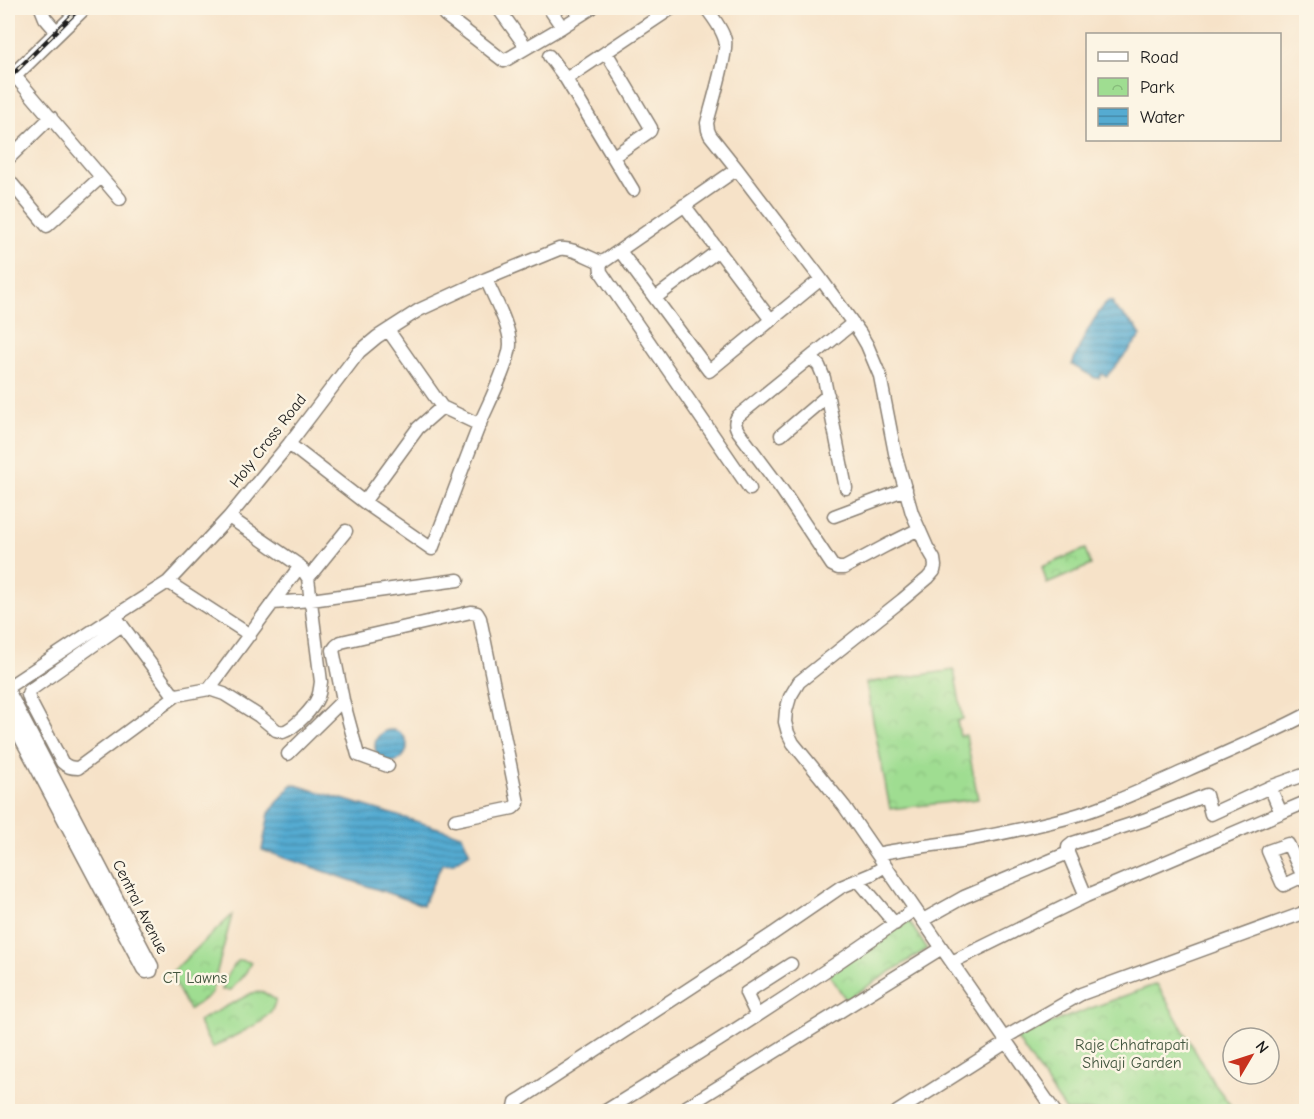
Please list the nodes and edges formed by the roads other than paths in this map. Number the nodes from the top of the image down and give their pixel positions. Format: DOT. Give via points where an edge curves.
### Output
graph roads {
  1 [pos="41,8"];
  2 [pos="69,8"];
  3 [pos="83,8"];
  4 [pos="498,8"];
  5 [pos="549,8"];
  6 [pos="592,8"];
  7 [pos="672,8"];
  8 [pos="706,8"];
  9 [pos="445,15"];
  10 [pos="562,27"];
  11 [pos="54,29"];
  12 [pos="526,47"];
  13 [pos="606,52"];
  14 [pos="549,56"];
  15 [pos="10,74"];
  16 [pos="566,79"];
  17 [pos="51,117"];
  18 [pos="614,156"];
  19 [pos="8,159"];
  20 [pos="737,169"];
  21 [pos="101,177"];
  22 [pos="8,179"];
  23 [pos="633,190"];
  24 [pos="120,199"];
  25 [pos="684,205"];
  26 [pos="719,250"];
  27 [pos="620,251"];
  28 [pos="600,262"];
  29 [pos="486,279"];
  30 [pos="821,279"];
  31 [pos="655,298"];
  32 [pos="771,320"];
  33 [pos="853,323"];
  34 [pos="388,330"];
  35 [pos="812,357"];
  36 [pos="828,395"];
  37 [pos="442,407"];
  38 [pos="480,425"];
  39 [pos="781,435"];
  40 [pos="289,444"];
  41 [pos="846,488"];
  42 [pos="750,489"];
  43 [pos="906,489"];
  44 [pos="364,502"];
  45 [pos="834,516"];
  46 [pos="229,517"];
  47 [pos="919,529"];
  48 [pos="346,531"];
  49 [pos="300,566"];
  50 [pos="308,578"];
  51 [pos="458,580"];
  52 [pos="168,582"];
  53 [pos="311,600"];
  54 [pos="273,603"];
  55 [pos="118,620"];
  56 [pos="250,635"];
  57 [pos="8,689"];
  58 [pos="209,689"];
  59 [pos="177,695"];
  60 [pos="343,700"];
  61 [pos="8,714"];
  62 [pos="1306,715"];
  63 [pos="288,754"];
  64 [pos="388,766"];
  65 [pos="1306,774"];
  66 [pos="1270,787"];
  67 [pos="1306,802"];
  68 [pos="1281,813"];
  69 [pos="455,820"];
  70 [pos="70,821"];
  71 [pos="1068,853"];
  72 [pos="877,854"];
  73 [pos="885,866"];
  74 [pos="100,877"];
  75 [pos="858,880"];
  76 [pos="1086,896"];
  77 [pos="1306,912"];
  78 [pos="919,915"];
  79 [pos="895,924"];
  80 [pos="942,948"];
  81 [pos="952,962"];
  82 [pos="791,964"];
  83 [pos="757,1016"];
  84 [pos="1006,1040"];
  85 [pos="518,1112"];
  86 [pos="604,1112"];
  87 [pos="678,1112"];
  88 [pos="897,1112"];
  89 [pos="1055,1112"];
  1 -- 11 [label="street"];
  2 -- 11 [label="main road"];
  3 -- 11 [label="main road"];
  4 -- 12 [label="street"];
  5 -- 10 [label="street"];
  6 -- 10 [label="street"];
  7 -- 13 [label="street"];
  8 -- 20 [label="street" via="726,42 708,130"];
  9 -- 12 [label="street" via="504,61"];
  10 -- 12 [label="street"];
  11 -- 15 [label="main road"];
  13 -- 16 [label="street"];
  13 -- 18 [label="street" via="651,128"];
  14 -- 16 [label="street"];
  15 -- 17 [label="street"];
  16 -- 18 [label="street"];
  17 -- 19 [label="street"];
  17 -- 21 [label="street"];
  18 -- 23 [label="street"];
  20 -- 25 [label="street"];
  20 -- 30 [label="street"];
  21 -- 22 [label="street" via="47,226"];
  21 -- 24 [label="street"];
  25 -- 26 [label="street"];
  25 -- 27 [label="street"];
  26 -- 31 [label="street"];
  26 -- 32 [label="street"];
  27 -- 28 [label="street"];
  27 -- 31 [label="street"];
  28 -- 29 [label="street, Holy Cross Road" via="564,248"];
  28 -- 42 [label="street" via="601,272"];
  29 -- 34 [label="street, Holy Cross Road"];
  29 -- 38 [label="street" via="506,326 510,347"];
  30 -- 32 [label="street"];
  30 -- 33 [label="street"];
  31 -- 32 [label="street" via="709,371"];
  33 -- 35 [label="street"];
  33 -- 43 [label="street" via="880,376"];
  34 -- 37 [label="street"];
  34 -- 40 [label="street, Holy Cross Road" via="358,352"];
  35 -- 36 [label="street" via="822,371"];
  35 -- 47 [label="street" via="738,416 738,431 832,565 844,568"];
  36 -- 39 [label="street"];
  36 -- 41 [label="street"];
  37 -- 38 [label="street"];
  37 -- 44 [label="street" via="418,428"];
  38 -- 44 [label="street" via="432,549"];
  40 -- 44 [label="street"];
  40 -- 46 [label="street, Holy Cross Road"];
  43 -- 45 [label="street"];
  43 -- 47 [label="street"];
  46 -- 49 [label="street"];
  46 -- 52 [label="street, Holy Cross Road"];
  47 -- 72 [label="street" via="934,559 934,571 799,682 786,711 785,722 793,743"];
  48 -- 50 [label="street"];
  49 -- 50 [label="street"];
  49 -- 54 [label="street"];
  50 -- 53 [label="street"];
  51 -- 53 [label="street"];
  52 -- 55 [label="street, Holy Cross Road"];
  52 -- 56 [label="street"];
  53 -- 54 [label="street"];
  53 -- 58 [label="street" via="320,690 295,727 283,732 276,729 224,694"];
  54 -- 56 [label="street"];
  55 -- 57 [label="street, Holy Cross Road"];
  55 -- 59 [label="street"];
  55 -- 59 [label="street" via="29,691 30,701 62,762 78,768"];
  56 -- 58 [label="street"];
  57 -- 70 [label="street, Central Avenue"];
  58 -- 59 [label="street"];
  60 -- 63 [label="street"];
  60 -- 64 [label="street" via="358,754"];
  60 -- 69 [label="street" via="333,650 341,642 477,613 518,803 513,808"];
  61 -- 70 [label="street, Central Avenue"];
  62 -- 72 [label="street" via="1091,811 995,835"];
  65 -- 66 [label="street"];
  66 -- 68 [label="street"];
  66 -- 71 [label="street" via="1211,813 1206,795 1073,843"];
  67 -- 68 [label="street"];
  68 -- 76 [label="street"];
  70 -- 74 [label="street, Central Avenue"];
  71 -- 76 [label="street"];
  71 -- 78 [label="street"];
  72 -- 73 [label="street"];
  73 -- 75 [label="street"];
  73 -- 78 [label="street"];
  74 -- 74 [label="street, Central Avenue" via="152,966 149,972 143,969"];
  75 -- 79 [label="street"];
  75 -- 85 [label="street" via="841,886 516,1102"];
  76 -- 81 [label="street"];
  77 -- 84 [label="street" via="1081,994"];
  78 -- 79 [label="street"];
  78 -- 80 [label="street"];
  79 -- 83 [label="street"];
  80 -- 81 [label="street"];
  80 -- 87 [label="street"];
  81 -- 84 [label="street"];
  82 -- 83 [label="street" via="746,993"];
  83 -- 86 [label="street"];
  84 -- 88 [label="street"];
  84 -- 89 [label="street"];
}
